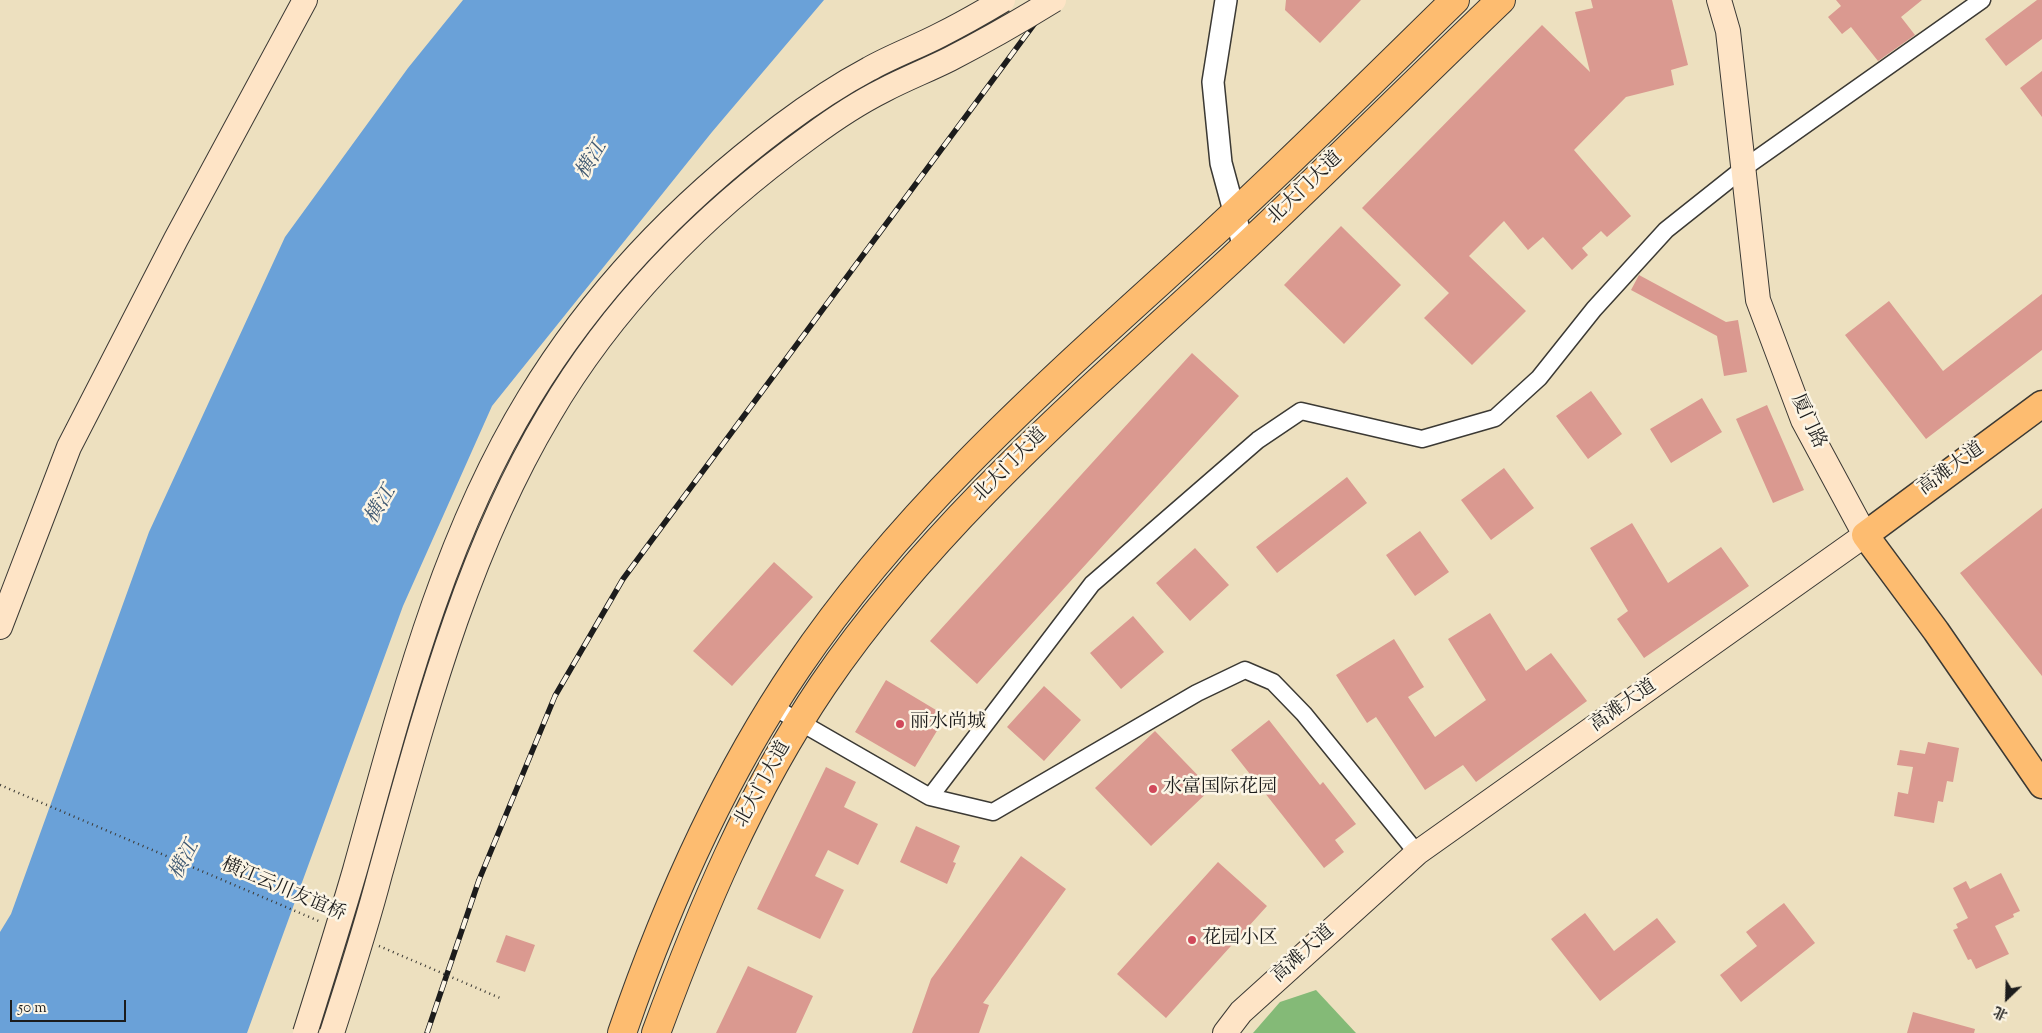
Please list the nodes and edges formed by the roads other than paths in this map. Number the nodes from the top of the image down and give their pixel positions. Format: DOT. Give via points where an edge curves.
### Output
graph roads {
  1 [pos="305,0"];
  2 [pos="1003,0"];
  3 [pos="1054,0"];
  4 [pos="1226,0"];
  5 [pos="1456,0"];
  6 [pos="1501,0"];
  7 [pos="1719,0"];
  8 [pos="1982,0"];
  9 [pos="1744,168"];
  10 [pos="1235,213"];
  11 [pos="1244,248"];
  12 [pos="2042,404"];
  13 [pos="1865,535"];
  14 [pos="0,627"];
  15 [pos="772,706"];
  16 [pos="799,722"];
  17 [pos="2042,785"];
  18 [pos="930,797"];
  19 [pos="1417,853"];
  20 [pos="305,1033"];
  21 [pos="332,1033"];
  22 [pos="622,1033"];
  23 [pos="656,1033"];
  24 [pos="1225,1033"];
  1 -- 14 [label="main road" via="69,447"];
  2 -- 20 [label="main road, bridge" via="856,76 752,148 690,201 641,249 556,356 490,469 462,530 395,726"];
  3 -- 21 [label="main road, bridge" via="952,58 870,98 768,168 714,214 660,267 620,313 577,371 513,480 472,577 432,693"];
  4 -- 10 [label="street" via="1213,82 1221,163"];
  5 -- 10 [label="highway, 北大门大道"];
  6 -- 11 [label="highway, 北大门大道"];
  7 -- 9 [label="main road, 厦门路" via="1728,32"];
  8 -- 9 [label="street"];
  9 -- 13 [label="main road, 厦门路" via="1758,300 1803,420"];
  9 -- 18 [label="street" via="1666,230 1594,309 1539,378 1495,418 1422,439 1301,411 1258,440 1092,584"];
  10 -- 11 [label="street"];
  10 -- 15 [label="highway, 北大门大道" via="1024,408 922,511 846,600"];
  11 -- 16 [label="highway, 北大门大道" via="1098,381 951,527 871,620"];
  12 -- 13 [label="main road, 高滩大道"];
  13 -- 17 [label="main road, 厦门路"];
  13 -- 19 [label="main road, 高滩大道"];
  15 -- 16 [label="street"];
  15 -- 22 [label="highway, 北大门大道" via="732,774 689,862"];
  16 -- 18 [label="street"];
  16 -- 23 [label="highway, 北大门大道" via="760,789 722,866"];
  18 -- 19 [label="street" via="993,812 1197,693 1245,670 1273,682 1304,714"];
  19 -- 24 [label="main road, 高滩大道" via="1242,1012"];
}
